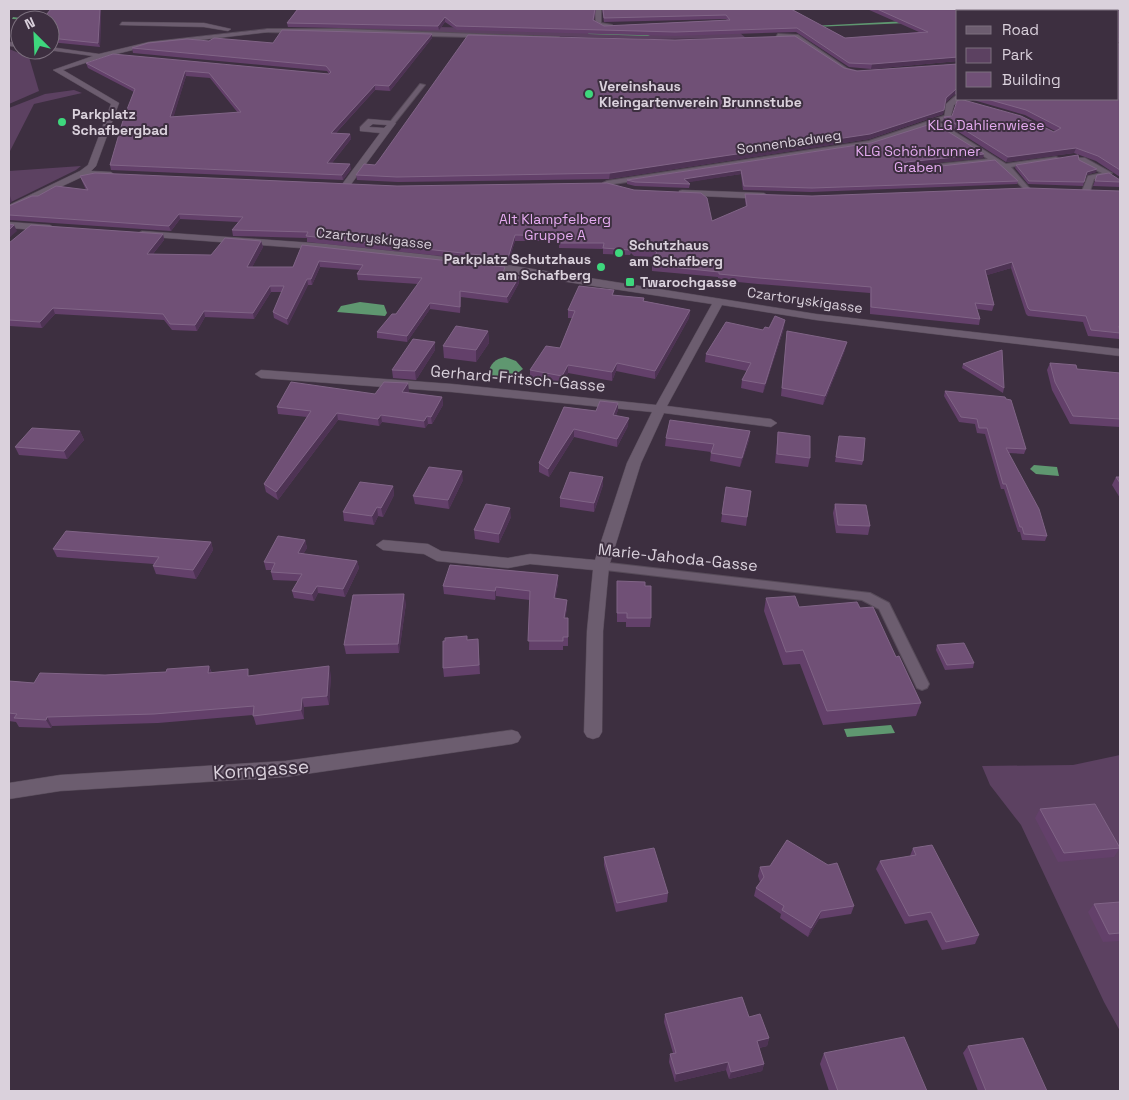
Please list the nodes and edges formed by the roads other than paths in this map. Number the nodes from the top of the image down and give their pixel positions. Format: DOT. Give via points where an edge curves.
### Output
graph roads {
  1 [pos="598,9"];
  2 [pos="122,24"];
  3 [pos="620,26"];
  4 [pos="267,31"];
  5 [pos="566,37"];
  6 [pos="770,37"];
  7 [pos="60,50"];
  8 [pos="102,55"];
  9 [pos="132,57"];
  10 [pos="861,72"];
  11 [pos="422,84"];
  12 [pos="956,100"];
  13 [pos="947,117"];
  14 [pos="934,122"];
  15 [pos="392,123"];
  16 [pos="386,131"];
  17 [pos="1063,158"];
  18 [pos="995,160"];
  19 [pos="1082,160"];
  20 [pos="1004,166"];
  21 [pos="927,168"];
  22 [pos="83,173"];
  23 [pos="118,176"];
  24 [pos="602,183"];
  25 [pos="346,185"];
  26 [pos="627,189"];
  27 [pos="1025,189"];
  28 [pos="1082,191"];
  29 [pos="1100,191"];
  30 [pos="670,192"];
  31 [pos="773,196"];
  32 [pos="9,208"];
  33 [pos="9,225"];
  34 [pos="30,227"];
  35 [pos="58,229"];
  36 [pos="132,234"];
  37 [pos="16,239"];
  38 [pos="718,303"];
  39 [pos="1120,353"];
  40 [pos="261,374"];
  41 [pos="660,408"];
  42 [pos="771,422"];
  43 [pos="383,545"];
  44 [pos="601,566"];
  45 [pos="922,684"];
  46 [pos="593,732"];
  47 [pos="512,737"];
  48 [pos="9,791"];
  1 -- 3 [label="lane" via="598,24"];
  2 -- 4 [label="street" via="204,25"];
  4 -- 5 [label="lane"];
  4 -- 8 [label="street" via="149,44"];
  6 -- 10 [label="lane" via="796,36 846,70"];
  7 -- 8 [label="street"];
  8 -- 9 [label="street"];
  8 -- 22 [label="street" via="57,70 115,102 92,166"];
  11 -- 15 [label="lane"];
  12 -- 13 [label="street, Sonnenbadweg" via="950,104"];
  13 -- 14 [label="lane, Sonnenbadweg"];
  14 -- 18 [label="lane"];
  14 -- 24 [label="lane, Sonnenbadweg" via="870,143"];
  15 -- 16 [label="street"];
  15 -- 16 [label="street" via="371,122 363,129"];
  16 -- 25 [label="street"];
  17 -- 20 [label="lane"];
  18 -- 20 [label="lane"];
  18 -- 21 [label="lane"];
  19 -- 28 [label="lane" via="1111,175 1092,178"];
  20 -- 27 [label="lane"];
  22 -- 23 [label="street"];
  22 -- 32 [label="street"];
  24 -- 26 [label="street"];
  28 -- 29 [label="street"];
  30 -- 31 [label="street"];
  33 -- 34 [label="street"];
  34 -- 35 [label="street"];
  34 -- 37 [label="street"];
  36 -- 38 [label="street, Czartoryskigasse" via="327,247 419,257 514,269"];
  38 -- 39 [label="street, Czartoryskigasse"];
  38 -- 41 [label="street"];
  40 -- 41 [label="street, Gerhard-Fritsch-Gasse"];
  41 -- 42 [label="street, Gerhard-Fritsch-Gasse"];
  41 -- 44 [label="street" via="634,463"];
  43 -- 44 [label="street, Marie-Jahoda-Gasse" via="428,549 437,556 508,563 530,559"];
  44 -- 45 [label="lane, Marie-Jahoda-Gasse" via="865,596 884,606"];
  44 -- 46 [label="street" via="595,631"];
  47 -- 48 [label="street, Korngasse" via="285,769 60,783"];
}
